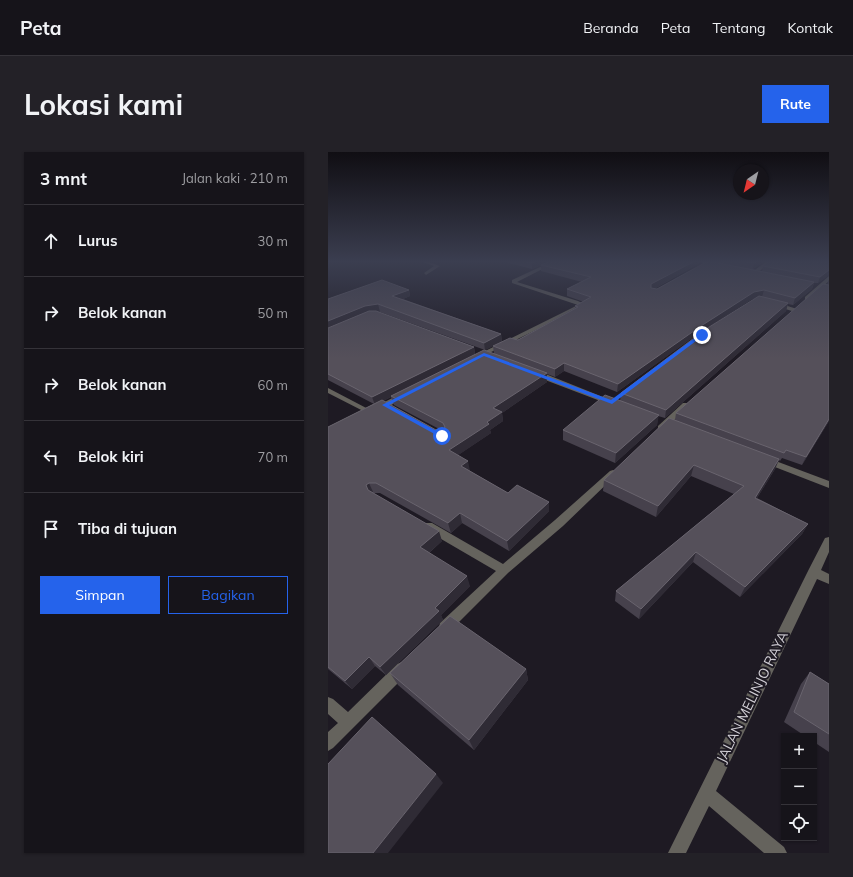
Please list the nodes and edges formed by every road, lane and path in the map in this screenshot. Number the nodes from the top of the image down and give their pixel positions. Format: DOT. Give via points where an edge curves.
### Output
graph roads {
  1 [pos="549,294"];
  2 [pos="809,294"];
  3 [pos="768,302"];
  4 [pos="795,310"];
  5 [pos="789,315"];
  6 [pos="469,348"];
  7 [pos="484,354"];
  8 [pos="498,359"];
  9 [pos="470,361"];
  10 [pos="526,370"];
  11 [pos="328,390"];
  12 [pos="413,390"];
  13 [pos="619,397"];
  14 [pos="612,402"];
  15 [pos="690,402"];
  16 [pos="385,405"];
  17 [pos="625,407"];
  18 [pos="398,412"];
  19 [pos="655,433"];
  20 [pos="755,456"];
  21 [pos="621,465"];
  22 [pos="829,485"];
  23 [pos="416,519"];
  24 [pos="829,541"];
  25 [pos="504,570"];
  26 [pos="813,572"];
  27 [pos="829,580"];
  28 [pos="436,636"];
  29 [pos="408,663"];
  30 [pos="328,704"];
  31 [pos="348,722"];
  32 [pos="328,742"];
  33 [pos="706,793"];
  34 [pos="677,853"];
  35 [pos="778,853"];
  1 -- 7 [label="street" via="581,306"];
  2 -- 4 [label="street"];
  3 -- 4 [label="street"];
  4 -- 5 [label="street"];
  6 -- 7 [label="street"];
  7 -- 8 [label="street"];
  7 -- 9 [label="street"];
  10 -- 14 [label="street"];
  11 -- 16 [label="street" via="367,414"];
  12 -- 16 [label="street"];
  13 -- 14 [label="street"];
  14 -- 17 [label="street"];
  15 -- 19 [label="street"];
  16 -- 18 [label="street"];
  20 -- 22 [label="street"];
  21 -- 25 [label="street"];
  23 -- 25 [label="street"];
  24 -- 26 [label="street, JALAN MELINJO RAYA"];
  25 -- 28 [label="street"];
  26 -- 27 [label="street"];
  26 -- 33 [label="street, JALAN MELINJO RAYA"];
  29 -- 31 [label="street"];
  30 -- 31 [label="street"];
  31 -- 32 [label="street"];
  33 -- 34 [label="street, JALAN MELINJO RAYA"];
  33 -- 35 [label="street"];
}
